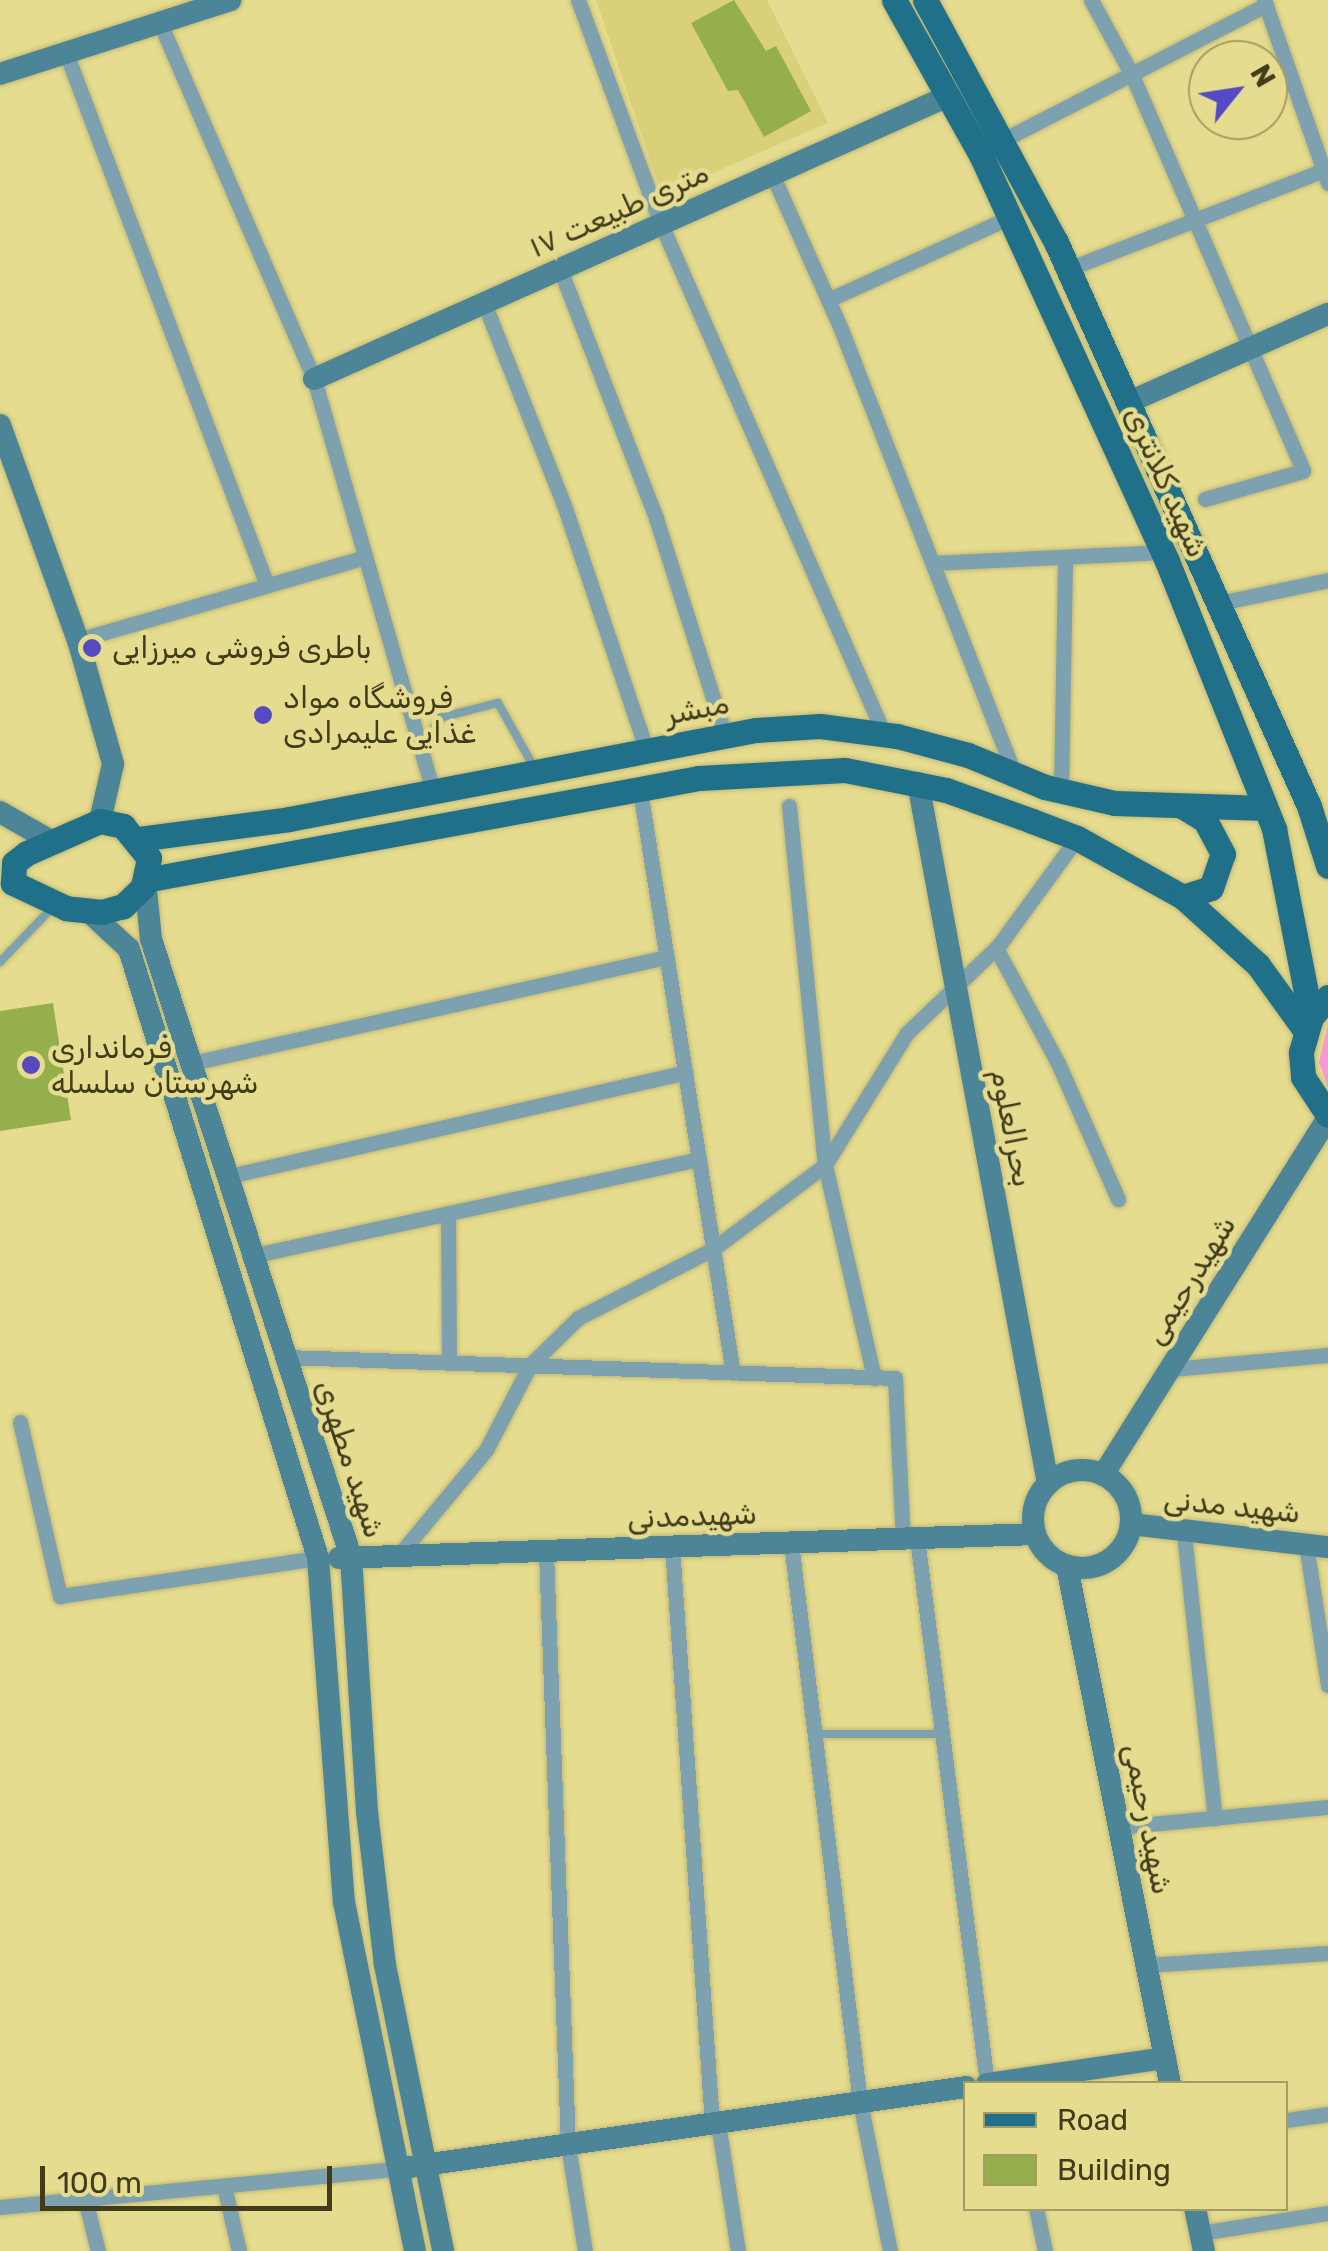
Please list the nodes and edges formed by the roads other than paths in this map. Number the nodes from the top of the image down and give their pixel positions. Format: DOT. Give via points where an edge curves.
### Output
graph roads {
  1 [pos="230,0"];
  2 [pos="578,0"];
  3 [pos="894,0"];
  4 [pos="925,0"];
  5 [pos="1090,0"];
  6 [pos="1265,2"];
  7 [pos="160,23"];
  8 [pos="66,53"];
  9 [pos="0,74"];
  10 [pos="1132,75"];
  11 [pos="948,96"];
  12 [pos="1003,140"];
  13 [pos="772,174"];
  14 [pos="1326,176"];
  15 [pos="1010,217"];
  16 [pos="1193,218"];
  17 [pos="661,224"];
  18 [pos="560,269"];
  19 [pos="1068,269"];
  20 [pos="828,300"];
  21 [pos="484,303"];
  22 [pos="1328,314"];
  23 [pos="1254,346"];
  24 [pos="314,379"];
  25 [pos="1128,402"];
  26 [pos="0,425"];
  27 [pos="1205,499"];
  28 [pos="1163,552"];
  29 [pos="365,557"];
  30 [pos="1065,557"];
  31 [pos="933,563"];
  32 [pos="1328,580"];
  33 [pos="266,585"];
  34 [pos="1220,604"];
  35 [pos="78,640"];
  36 [pos="884,734"];
  37 [pos="725,736"];
  38 [pos="422,751"];
  39 [pos="647,752"];
  40 [pos="537,772"];
  41 [pos="1014,774"];
  42 [pos="918,783"];
  43 [pos="640,790"];
  44 [pos="1061,791"];
  45 [pos="434,792"];
  46 [pos="1318,805"];
  47 [pos="789,806"];
  48 [pos="1183,807"];
  49 [pos="1265,808"];
  50 [pos="0,812"];
  51 [pos="100,821"];
  52 [pos="1078,838"];
  53 [pos="138,839"];
  54 [pos="45,844"];
  55 [pos="0,852"];
  56 [pos="1328,866"];
  57 [pos="145,880"];
  58 [pos="1183,897"];
  59 [pos="0,902"];
  60 [pos="56,903"];
  61 [pos="87,910"];
  62 [pos="996,948"];
  63 [pos="666,957"];
  64 [pos="0,962"];
  65 [pos="956,990"];
  66 [pos="1315,1015"];
  67 [pos="192,1063"];
  68 [pos="685,1072"];
  69 [pos="1328,1117"];
  70 [pos="699,1159"];
  71 [pos="824,1165"];
  72 [pos="229,1176"];
  73 [pos="1118,1199"];
  74 [pos="448,1213"];
  75 [pos="713,1249"];
  76 [pos="255,1255"];
  77 [pos="1328,1355"];
  78 [pos="286,1357"];
  79 [pos="450,1363"];
  80 [pos="530,1366"];
  81 [pos="1170,1369"];
  82 [pos="733,1373"];
  83 [pos="874,1378"];
  84 [pos="20,1422"];
  85 [pos="1103,1475"];
  86 [pos="1048,1484"];
  87 [pos="1130,1524"];
  88 [pos="1035,1534"];
  89 [pos="1184,1534"];
  90 [pos="910,1538"];
  91 [pos="791,1542"];
  92 [pos="672,1546"];
  93 [pos="1317,1546"];
  94 [pos="546,1551"];
  95 [pos="398,1556"];
  96 [pos="318,1558"];
  97 [pos="351,1558"];
  98 [pos="1067,1566"];
  99 [pos="1328,1685"];
  100 [pos="815,1734"];
  101 [pos="942,1734"];
  102 [pos="1328,1807"];
  103 [pos="1215,1818"];
  104 [pos="1119,1827"];
  105 [pos="1328,1953"];
  106 [pos="1146,1965"];
  107 [pos="1165,2058"];
  108 [pos="987,2081"];
  109 [pos="1018,2081"];
  110 [pos="1169,2081"];
  111 [pos="963,2087"];
  112 [pos="860,2102"];
  113 [pos="1328,2114"];
  114 [pos="1288,2120"];
  115 [pos="715,2123"];
  116 [pos="568,2145"];
  117 [pos="425,2166"];
  118 [pos="396,2169"];
  119 [pos="224,2186"];
  120 [pos="85,2199"];
  121 [pos="0,2207"];
  122 [pos="1037,2211"];
  123 [pos="1196,2211"];
  124 [pos="1328,2213"];
  125 [pos="1202,2242"];
  126 [pos="98,2251"];
  127 [pos="239,2251"];
  128 [pos="414,2251"];
  129 [pos="443,2251"];
  130 [pos="585,2251"];
  131 [pos="738,2251"];
  132 [pos="890,2251"];
  133 [pos="1045,2251"];
  1 -- 7 [label="main road"];
  2 -- 17 [label="street"];
  3 -- 11 [label="main road, شهید کلانتری"];
  4 -- 12 [label="main road, شهید کلانتری"];
  5 -- 10 [label="street"];
  6 -- 10 [label="street"];
  6 -- 14 [label="street"];
  7 -- 8 [label="main road"];
  7 -- 24 [label="street"];
  8 -- 9 [label="main road"];
  8 -- 33 [label="street"];
  10 -- 12 [label="street"];
  10 -- 16 [label="street"];
  11 -- 13 [label="main road, ۱۷ متری طبیعت"];
  11 -- 15 [label="main road, شهید کلانتری"];
  12 -- 19 [label="main road, شهید کلانتری"];
  13 -- 17 [label="main road, ۱۷ متری طبیعت"];
  13 -- 20 [label="street"];
  14 -- 16 [label="street"];
  15 -- 20 [label="street"];
  15 -- 28 [label="main road, شهید کلانتری"];
  16 -- 19 [label="street"];
  16 -- 23 [label="street"];
  17 -- 18 [label="main road, ۱۷ متری طبیعت"];
  17 -- 36 [label="street"];
  18 -- 21 [label="main road, ۱۷ متری طبیعت"];
  18 -- 37 [label="street" via="656,518"];
  19 -- 25 [label="main road, شهید کلانتری"];
  20 -- 31 [label="street"];
  21 -- 24 [label="main road, ۱۷ متری طبیعت"];
  21 -- 39 [label="street" via="564,506"];
  22 -- 23 [label="main road"];
  23 -- 25 [label="main road"];
  23 -- 27 [label="street" via="1303,471"];
  24 -- 29 [label="street"];
  25 -- 34 [label="main road, شهید کلانتری"];
  26 -- 35 [label="main road"];
  28 -- 30 [label="street"];
  28 -- 49 [label="main road, شهید کلانتری"];
  29 -- 33 [label="street"];
  29 -- 38 [label="street"];
  30 -- 31 [label="street"];
  30 -- 44 [label="street"];
  31 -- 41 [label="street"];
  32 -- 34 [label="street"];
  33 -- 35 [label="street"];
  34 -- 46 [label="main road, شهید کلانتری"];
  35 -- 51 [label="main road" via="113,764"];
  36 -- 37 [label="main road, مبشر" via="820,726"];
  36 -- 41 [label="main road, مبشر"];
  37 -- 39 [label="main road, مبشر"];
  38 -- 40 [label="lane" via="439,718 498,703"];
  38 -- 45 [label="street"];
  39 -- 40 [label="main road, مبشر"];
  40 -- 45 [label="main road, مبشر"];
  41 -- 44 [label="main road, مبشر"];
  42 -- 43 [label="main road" via="793,768"];
  42 -- 52 [label="main road"];
  42 -- 65 [label="main road, بحرالعلوم"];
  43 -- 57 [label="main road"];
  43 -- 63 [label="street"];
  44 -- 48 [label="main road, مبشر"];
  45 -- 53 [label="main road, مبشر"];
  46 -- 56 [label="main road, شهید کلانتری"];
  47 -- 71 [label="street"];
  48 -- 49 [label="main road, مبشر"];
  48 -- 58 [label="main road" via="1205,820 1223,854 1211,888"];
  49 -- 66 [label="main road, شهید کلانتری"];
  50 -- 54 [label="main road"];
  51 -- 53 [label="main road" via="123,826"];
  51 -- 54 [label="main road"];
  52 -- 58 [label="main road"];
  52 -- 62 [label="street"];
  53 -- 57 [label="main road" via="149,858"];
  54 -- 55 [label="main road"];
  54 -- 60 [label="main road" via="14,863 13,883"];
  57 -- 61 [label="main road" via="123,906"];
  57 -- 67 [label="main road, شهید مطهری" via="151,939"];
  58 -- 66 [label="main road"];
  59 -- 60 [label="main road"];
  60 -- 61 [label="main road"];
  60 -- 64 [label="lane"];
  61 -- 96 [label="main road, شهید مطهری" via="129,949"];
  62 -- 65 [label="street"];
  62 -- 73 [label="street" via="1058,1063"];
  63 -- 67 [label="street"];
  63 -- 68 [label="street"];
  65 -- 71 [label="street" via="907,1033"];
  65 -- 86 [label="main road, بحرالعلوم"];
  66 -- 69 [label="main road, شهید کلانتری" via="1304,1077"];
  67 -- 72 [label="main road, شهید مطهری"];
  68 -- 70 [label="street"];
  68 -- 72 [label="street"];
  69 -- 81 [label="main road, شهیدرحیمی"];
  70 -- 74 [label="street"];
  70 -- 75 [label="street"];
  71 -- 75 [label="street"];
  71 -- 83 [label="street"];
  72 -- 76 [label="main road, شهید مطهری"];
  74 -- 76 [label="street"];
  74 -- 79 [label="street"];
  75 -- 80 [label="street" via="578,1318"];
  75 -- 82 [label="street"];
  76 -- 78 [label="main road, شهید مطهری"];
  77 -- 81 [label="street"];
  78 -- 79 [label="street"];
  78 -- 97 [label="main road, شهید مطهری"];
  79 -- 80 [label="street"];
  80 -- 82 [label="street"];
  80 -- 95 [label="street" via="486,1450"];
  81 -- 85 [label="main road, شهیدرحیمی"];
  82 -- 83 [label="street"];
  83 -- 90 [label="street" via="895,1378"];
  84 -- 96 [label="street" via="60,1596"];
  85 -- 86 [label="main road" via="1074,1470"];
  85 -- 87 [label="main road" via="1124,1495"];
  86 -- 88 [label="main road" via="1034,1507"];
  87 -- 89 [label="main road, شهید مدنی"];
  87 -- 98 [label="main road" via="1109,1560"];
  88 -- 90 [label="main road, شهیدمدنی"];
  88 -- 98 [label="main road"];
  89 -- 93 [label="main road, شهید مدنی"];
  89 -- 103 [label="street"];
  90 -- 91 [label="main road, شهیدمدنی"];
  90 -- 101 [label="street"];
  91 -- 92 [label="main road, شهیدمدنی"];
  91 -- 100 [label="street"];
  92 -- 94 [label="main road, شهیدمدنی"];
  92 -- 115 [label="street"];
  93 -- 99 [label="street"];
  94 -- 95 [label="main road, شهیدمدنی"];
  94 -- 116 [label="street"];
  95 -- 97 [label="main road, شهیدمدنی"];
  96 -- 97 [label="main road, شهیدمدنی"];
  96 -- 118 [label="main road, شهید مطهری" via="344,1902"];
  97 -- 117 [label="main road, شهید مطهری" via="366,1812 386,1966"];
  98 -- 104 [label="main road, شهید رحیمی"];
  100 -- 101 [label="lane"];
  100 -- 112 [label="street"];
  101 -- 108 [label="street"];
  102 -- 103 [label="street"];
  103 -- 104 [label="street"];
  104 -- 106 [label="main road, شهید رحیمی"];
  105 -- 106 [label="street"];
  106 -- 107 [label="main road, شهید رحیمی"];
  107 -- 109 [label="main road"];
  107 -- 110 [label="main road, شهید رحیمی"];
  111 -- 112 [label="main road"];
  112 -- 115 [label="main road"];
  112 -- 132 [label="street"];
  113 -- 114 [label="street"];
  115 -- 116 [label="main road"];
  115 -- 131 [label="street"];
  116 -- 117 [label="main road"];
  116 -- 130 [label="street"];
  117 -- 118 [label="main road"];
  117 -- 129 [label="main road, شهید مطهری"];
  118 -- 119 [label="street"];
  118 -- 128 [label="main road, شهید مطهری"];
  119 -- 120 [label="street"];
  119 -- 127 [label="street"];
  120 -- 121 [label="street"];
  120 -- 126 [label="street"];
  122 -- 133 [label="street"];
  123 -- 125 [label="main road"];
  124 -- 125 [label="street"];
}
